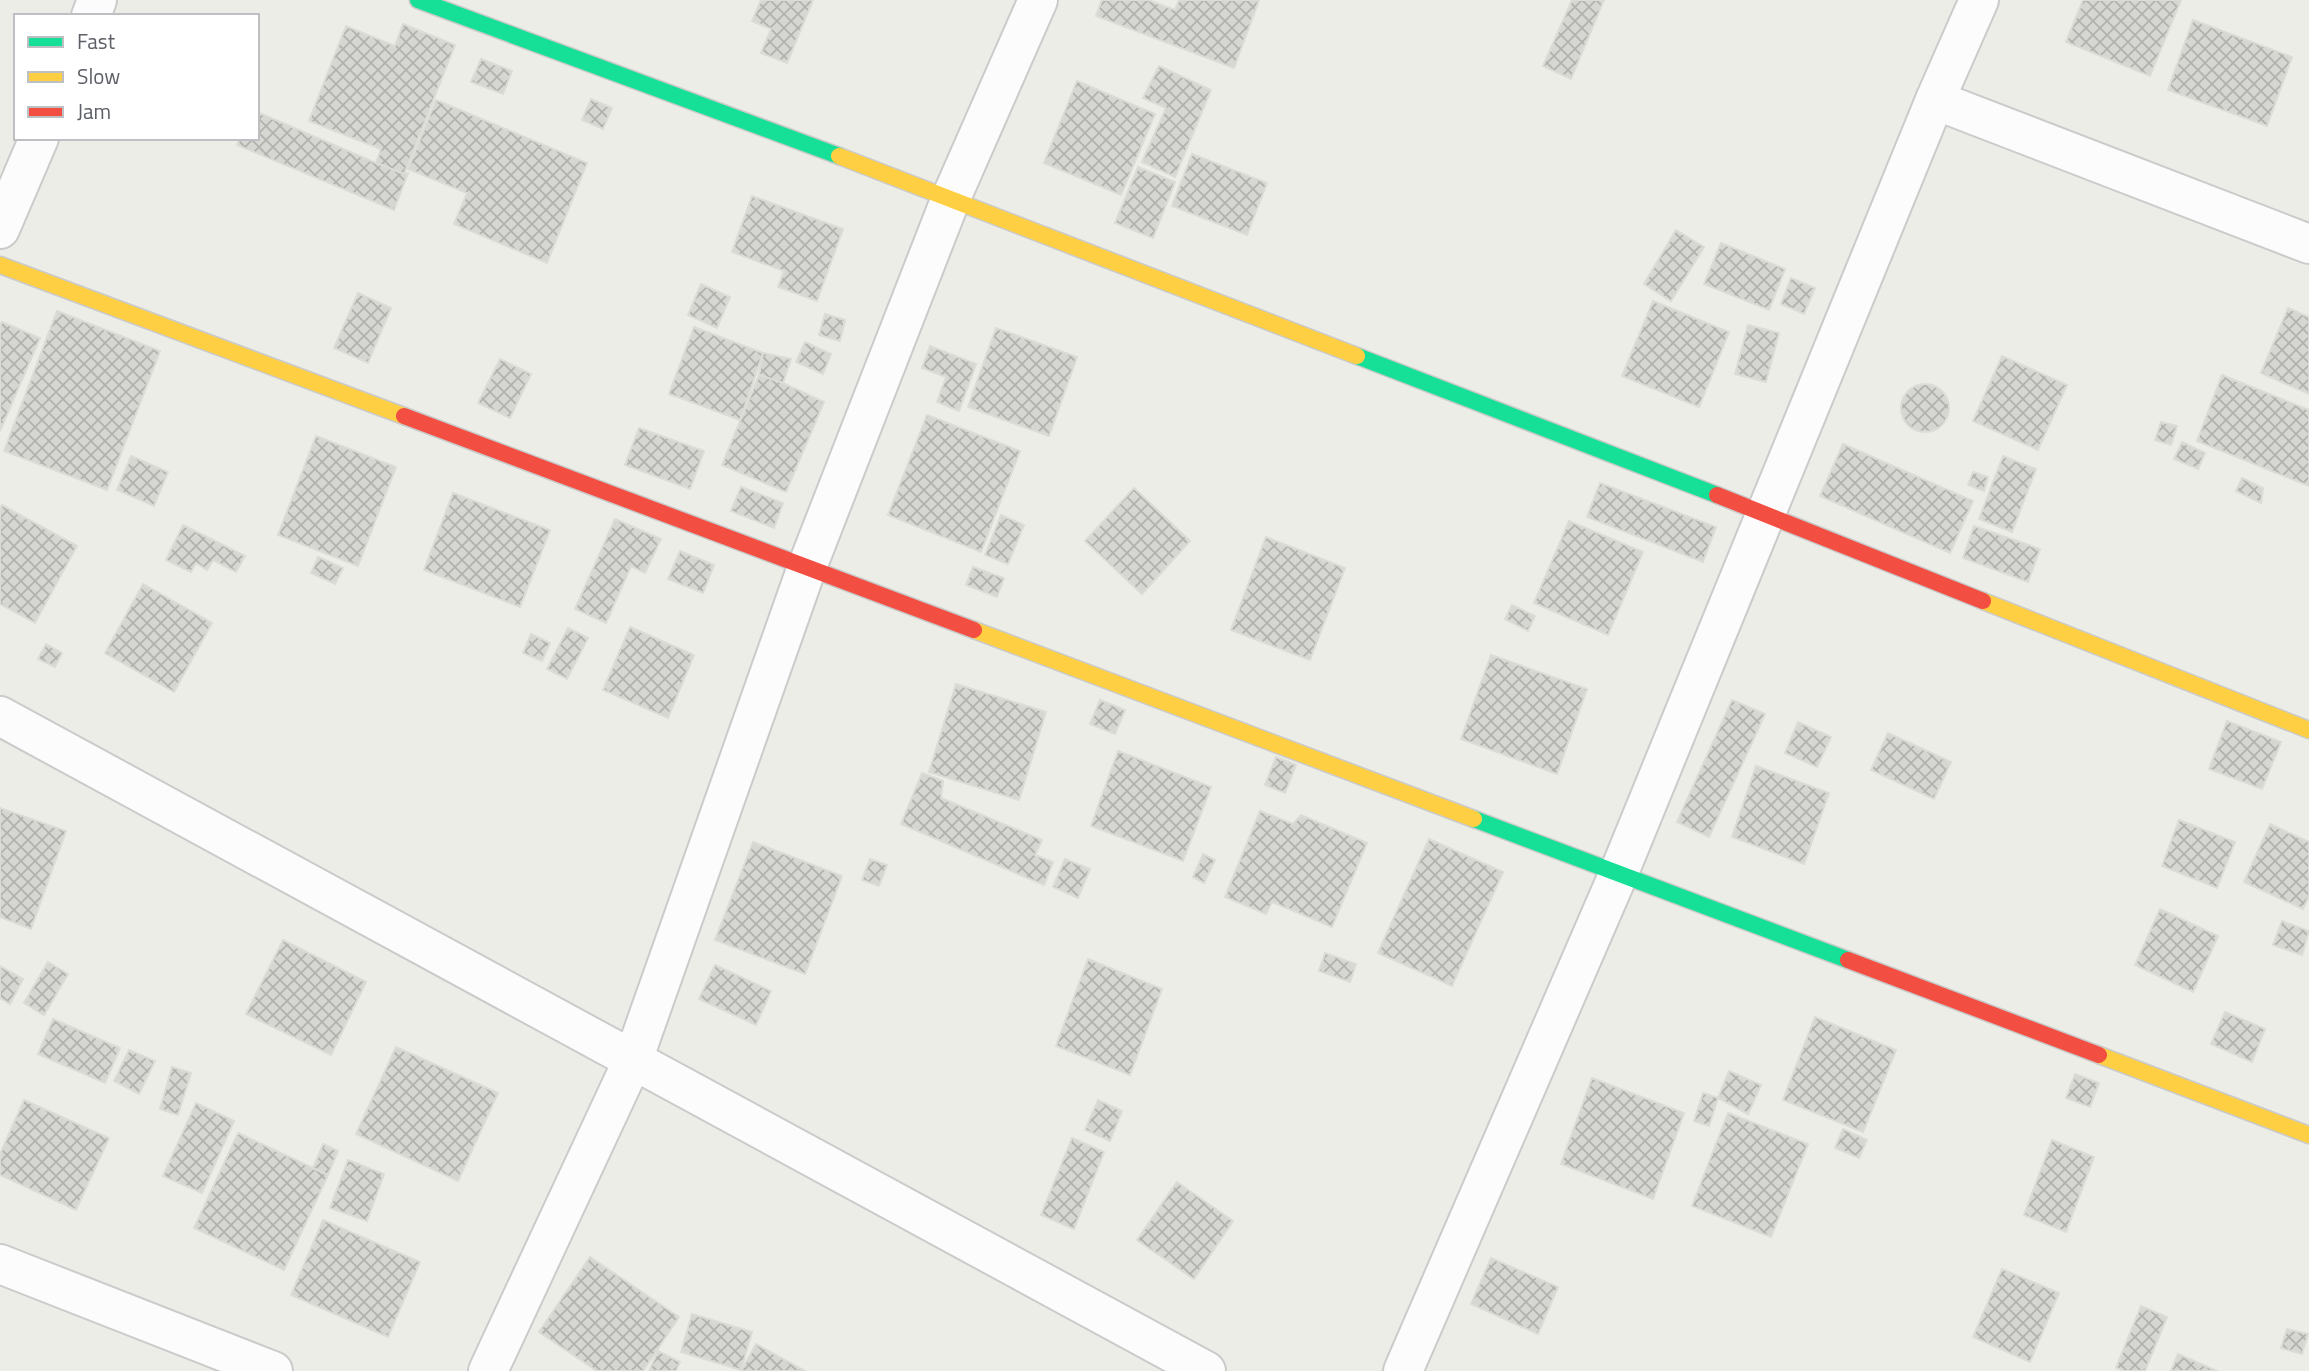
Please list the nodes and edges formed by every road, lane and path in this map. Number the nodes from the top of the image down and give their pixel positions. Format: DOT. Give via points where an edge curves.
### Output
graph roads {
  1 [pos="418,0"];
  2 [pos="1038,0"];
  3 [pos="1979,0"];
  4 [pos="1936,100"];
  5 [pos="38,140"];
  6 [pos="951,198"];
  7 [pos="0,229"];
  8 [pos="2309,244"];
  9 [pos="0,265"];
  10 [pos="1767,516"];
  11 [pos="807,567"];
  12 [pos="0,716"];
  13 [pos="2309,730"];
  14 [pos="1618,875"];
  15 [pos="633,1059"];
  16 [pos="2309,1135"];
  17 [pos="0,1264"];
  18 [pos="273,1371"];
  19 [pos="488,1371"];
  20 [pos="1206,1371"];
  21 [pos="1403,1371"];
  1 -- 6 [label="street"];
  2 -- 6 [label="street"];
  3 -- 4 [label="street"];
  4 -- 8 [label="street"];
  4 -- 10 [label="street"];
  5 -- 7 [label="street"];
  6 -- 10 [label="street"];
  6 -- 11 [label="street"];
  9 -- 11 [label="street"];
  10 -- 13 [label="street"];
  10 -- 14 [label="street"];
  11 -- 14 [label="street"];
  11 -- 15 [label="street"];
  12 -- 15 [label="street"];
  14 -- 16 [label="street"];
  14 -- 21 [label="street"];
  15 -- 19 [label="street"];
  15 -- 20 [label="street"];
  17 -- 18 [label="street"];
}
